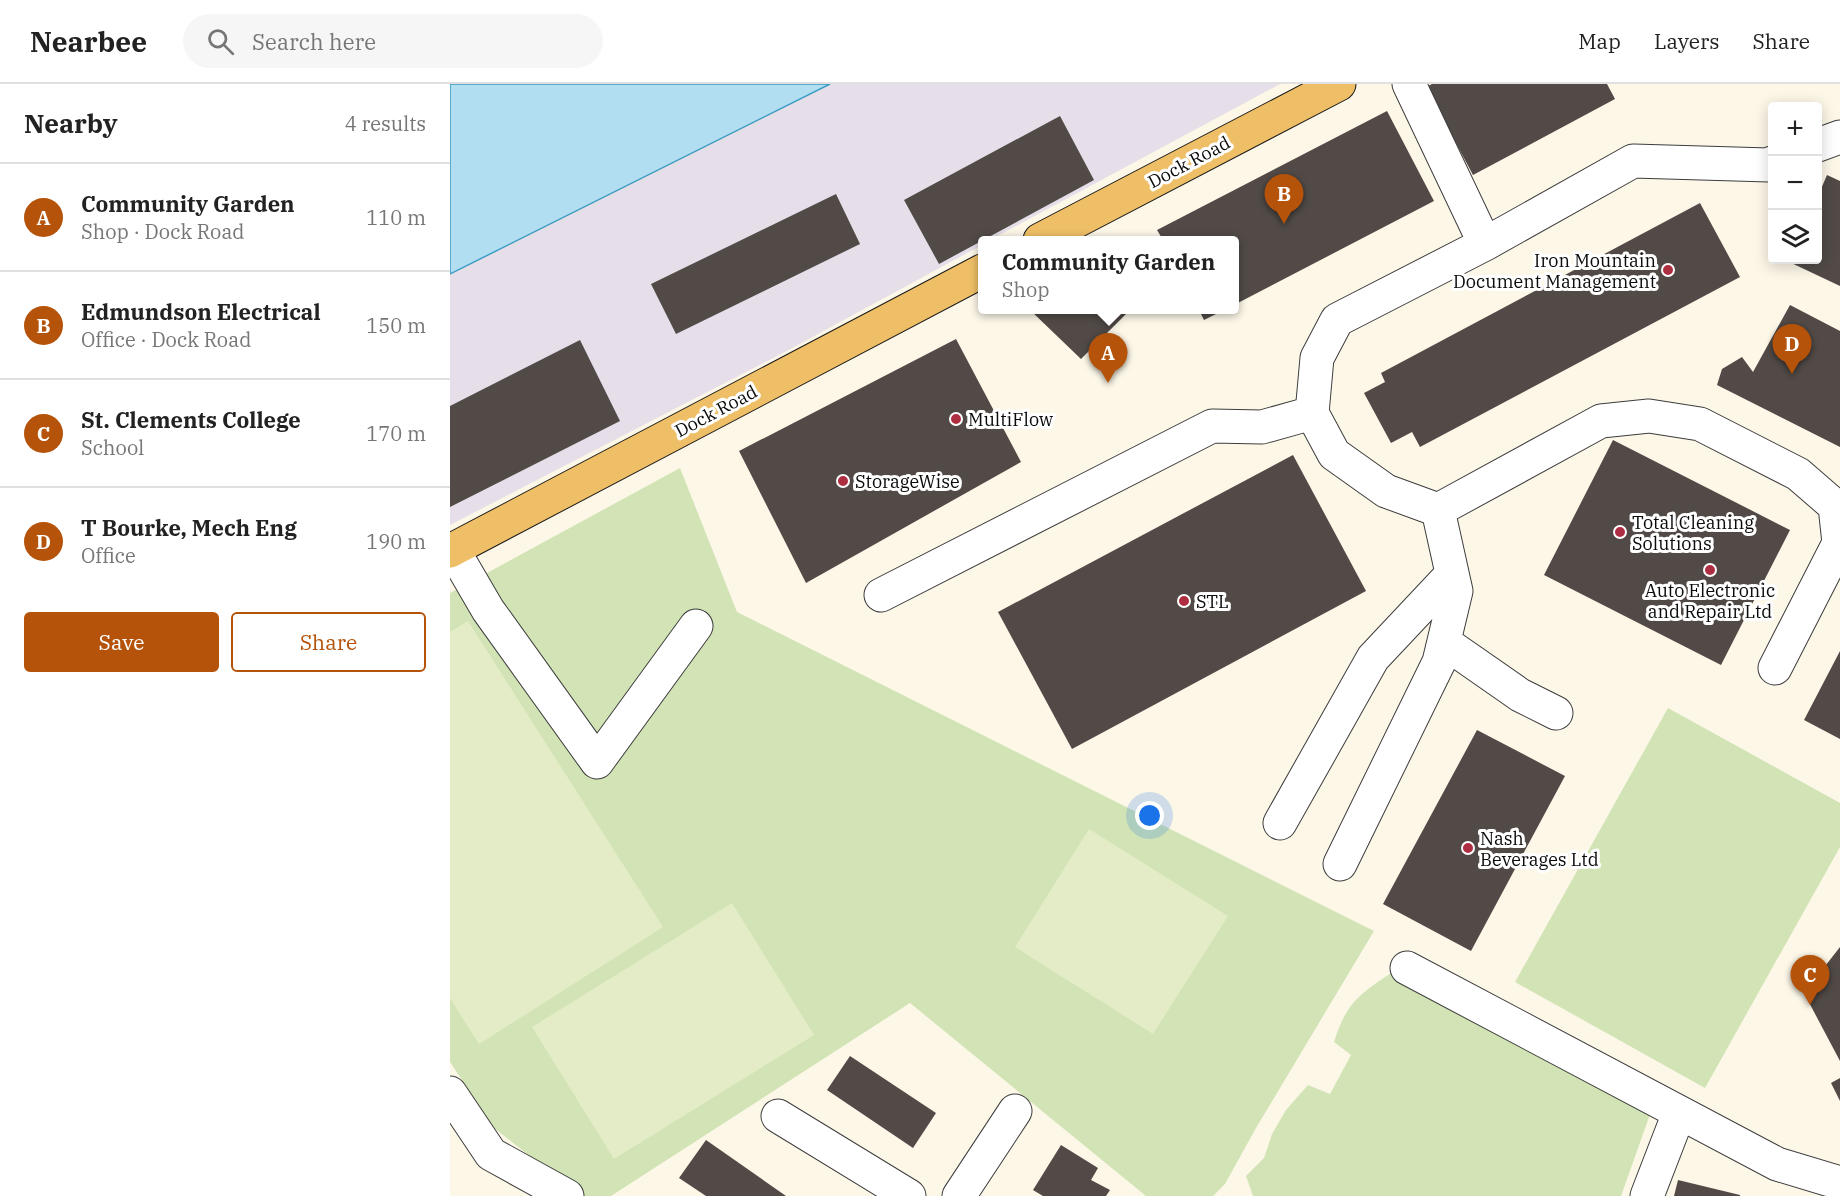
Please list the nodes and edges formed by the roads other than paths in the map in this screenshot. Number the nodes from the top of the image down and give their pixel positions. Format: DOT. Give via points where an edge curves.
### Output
graph roads {
  1 [pos="1339,84"];
  2 [pos="1409,84"];
  3 [pos="1840,137"];
  4 [pos="1822,144"];
  5 [pos="1768,165"];
  6 [pos="1048,236"];
  7 [pos="1485,244"];
  8 [pos="978,273"];
  9 [pos="1312,413"];
  10 [pos="1438,510"];
  11 [pos="452,551"];
  12 [pos="1452,574"];
  13 [pos="882,595"];
  14 [pos="696,626"];
  15 [pos="1444,642"];
  16 [pos="1775,668"];
  17 [pos="1556,713"];
  18 [pos="1280,823"];
  19 [pos="1340,864"];
  20 [pos="1407,968"];
  21 [pos="450,1093"];
  22 [pos="1015,1111"];
  23 [pos="1680,1113"];
  24 [pos="778,1116"];
  25 [pos="1840,1183"];
  26 [pos="567,1196"];
  27 [pos="909,1196"];
  28 [pos="958,1196"];
  29 [pos="1647,1196"];
  1 -- 6 [label="main road, Dock Road"];
  2 -- 7 [label="street"];
  3 -- 4 [label="street"];
  5 -- 7 [label="street" via="1633,161"];
  7 -- 9 [label="street" via="1336,320 1317,358"];
  8 -- 11 [label="main road, Dock Road"];
  9 -- 10 [label="street" via="1334,454 1386,491"];
  9 -- 13 [label="street" via="1262,427 1212,426"];
  10 -- 12 [label="street"];
  10 -- 16 [label="street" via="1600,421 1649,416 1700,424 1798,474 1835,506 1839,543"];
  11 -- 14 [label="street" via="488,610 597,762"];
  12 -- 15 [label="street" via="1456,591"];
  12 -- 18 [label="street" via="1373,658"];
  15 -- 17 [label="street" via="1520,695"];
  15 -- 19 [label="street" via="1439,662"];
  20 -- 23 [label="street"];
  21 -- 26 [label="street" via="491,1154"];
  22 -- 28 [label="street"];
  23 -- 25 [label="street" via="1777,1164"];
  23 -- 29 [label="street"];
  24 -- 27 [label="street"];
}
